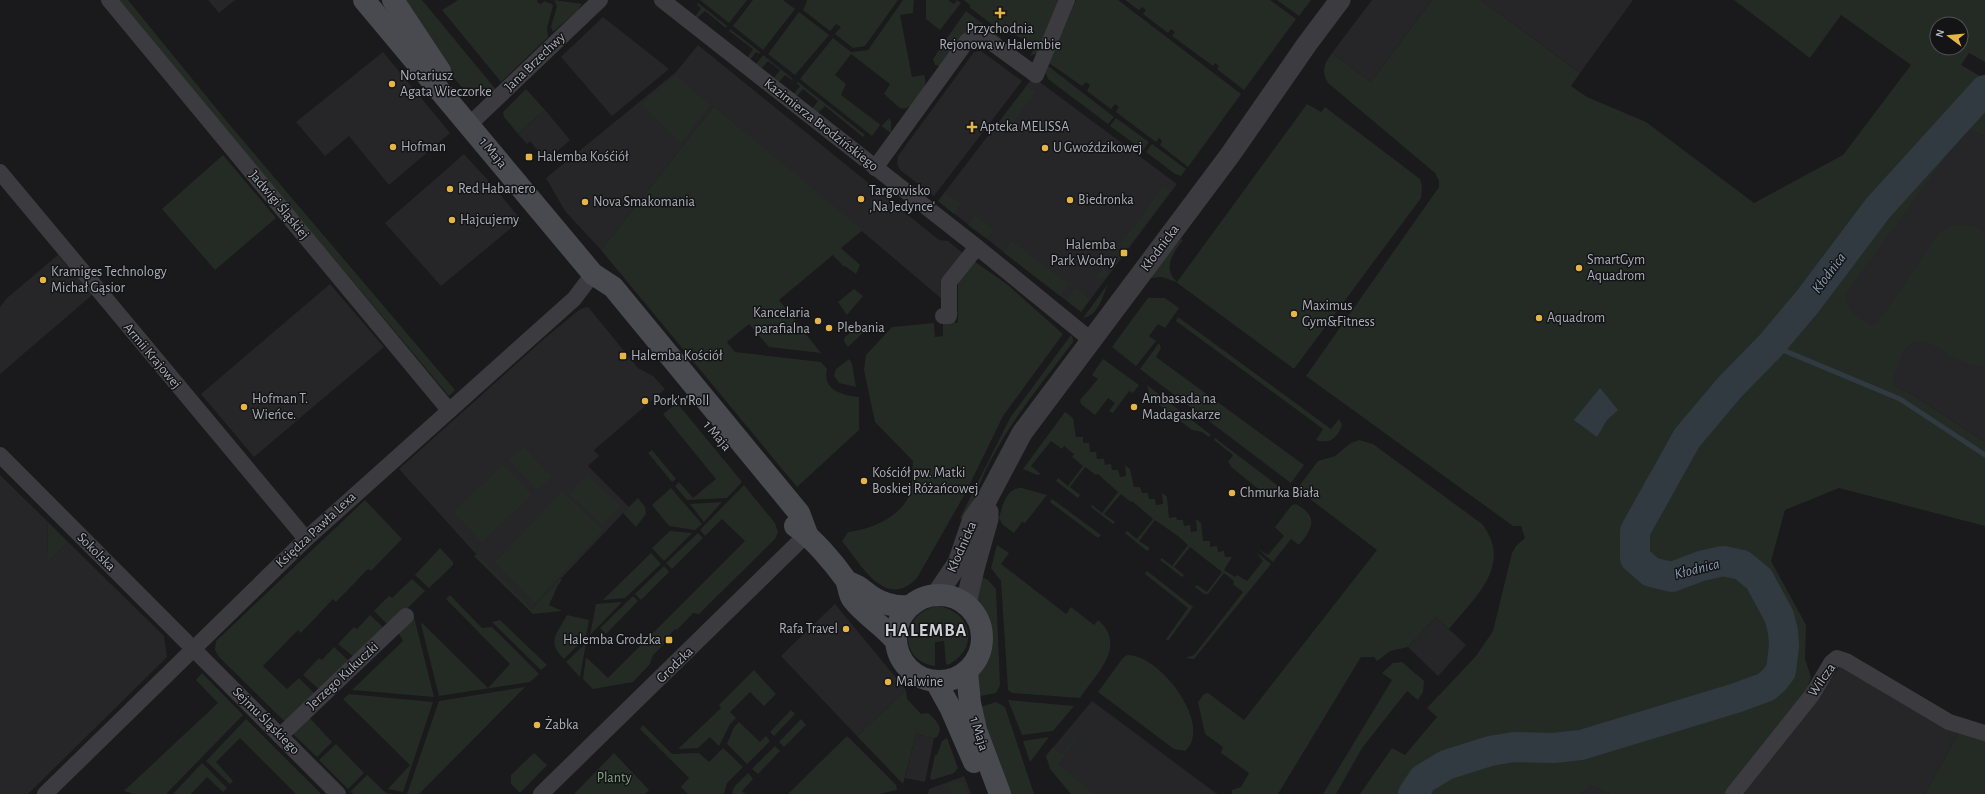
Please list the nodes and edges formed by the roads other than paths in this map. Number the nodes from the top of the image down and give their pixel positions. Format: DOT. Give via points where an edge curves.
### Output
graph roads {
  1 [pos="109,0"];
  2 [pos="364,0"];
  3 [pos="393,0"];
  4 [pos="600,0"];
  5 [pos="662,0"];
  6 [pos="1067,0"];
  7 [pos="1340,0"];
  8 [pos="470,124"];
  9 [pos="875,168"];
  10 [pos="0,172"];
  11 [pos="977,247"];
  12 [pos="593,274"];
  13 [pos="942,316"];
  14 [pos="1091,340"];
  15 [pos="448,410"];
  16 [pos="0,455"];
  17 [pos="987,500"];
  18 [pos="807,534"];
  19 [pos="306,539"];
  20 [pos="847,582"];
  21 [pos="937,594"];
  22 [pos="966,603"];
  23 [pos="908,606"];
  24 [pos="406,616"];
  25 [pos="895,640"];
  26 [pos="193,649"];
  27 [pos="967,672"];
  28 [pos="936,682"];
  29 [pos="1985,733"];
  30 [pos="280,736"];
  31 [pos="45,794"];
  32 [pos="338,794"];
  33 [pos="541,794"];
  34 [pos="988,794"];
  35 [pos="1000,794"];
  36 [pos="1733,794"];
  1 -- 15 [label="street, Jadwigi Śląskiej"];
  2 -- 8 [label="main road, 1 Maja"];
  3 -- 8 [label="main road, 1 Maja" via="439,70"];
  4 -- 8 [label="street, Jana Brzechwy"];
  5 -- 9 [label="street, Kazimierza Brodzińskiego"];
  6 -- 9 [label="street" via="1036,75 988,40 967,40"];
  7 -- 14 [label="street, Kłodnicka" via="1230,155"];
  8 -- 12 [label="main road, 1 Maja"];
  9 -- 11 [label="street, Kazimierza Brodzińskiego"];
  10 -- 19 [label="street, Armii Krajowej"];
  11 -- 13 [label="street" via="949,282 949,316"];
  11 -- 14 [label="street, Kazimierza Brodzińskiego"];
  12 -- 15 [label="street, Księdza Pawła Lexa" via="574,298"];
  12 -- 18 [label="main road, 1 Maja" via="613,287 762,467 799,513"];
  14 -- 17 [label="street, Kłodnicka" via="1022,433"];
  15 -- 19 [label="street, Księdza Pawła Lexa"];
  16 -- 26 [label="street, Sokolska"];
  17 -- 21 [label="street, Kłodnicka" via="973,519 958,563"];
  17 -- 22 [label="street, Kłodnicka" via="988,519"];
  18 -- 20 [label="main road, 1 Maja"];
  18 -- 33 [label="street, Grodzka"];
  19 -- 26 [label="street, Księdza Pawła Lexa"];
  20 -- 23 [label="main road, 1 Maja" via="859,585 879,601 898,607"];
  20 -- 25 [label="main road, 1 Maja" via="848,592 857,605 869,618 885,628"];
  21 -- 22 [label="main road" via="951,596"];
  21 -- 23 [label="main road" via="923,597"];
  22 -- 27 [label="main road" via="979,620 983,639 979,656"];
  23 -- 25 [label="main road" via="899,620"];
  24 -- 30 [label="street, Jerzego Kukuczki"];
  25 -- 28 [label="main road" via="905,666 921,678"];
  26 -- 30 [label="street, Sejmu Śląskiego"];
  26 -- 31 [label="street, Księdza Pawła Lexa"];
  27 -- 28 [label="main road" via="951,680"];
  27 -- 35 [label="main road, 1 Maja" via="976,730"];
  28 -- 34 [label="main road, 1 Maja" via="951,709"];
  29 -- 36 [label="street, Wilcza" via="1949,722 1837,658 1831,663 1812,695"];
  30 -- 32 [label="street, Sejmu Śląskiego"];
}
